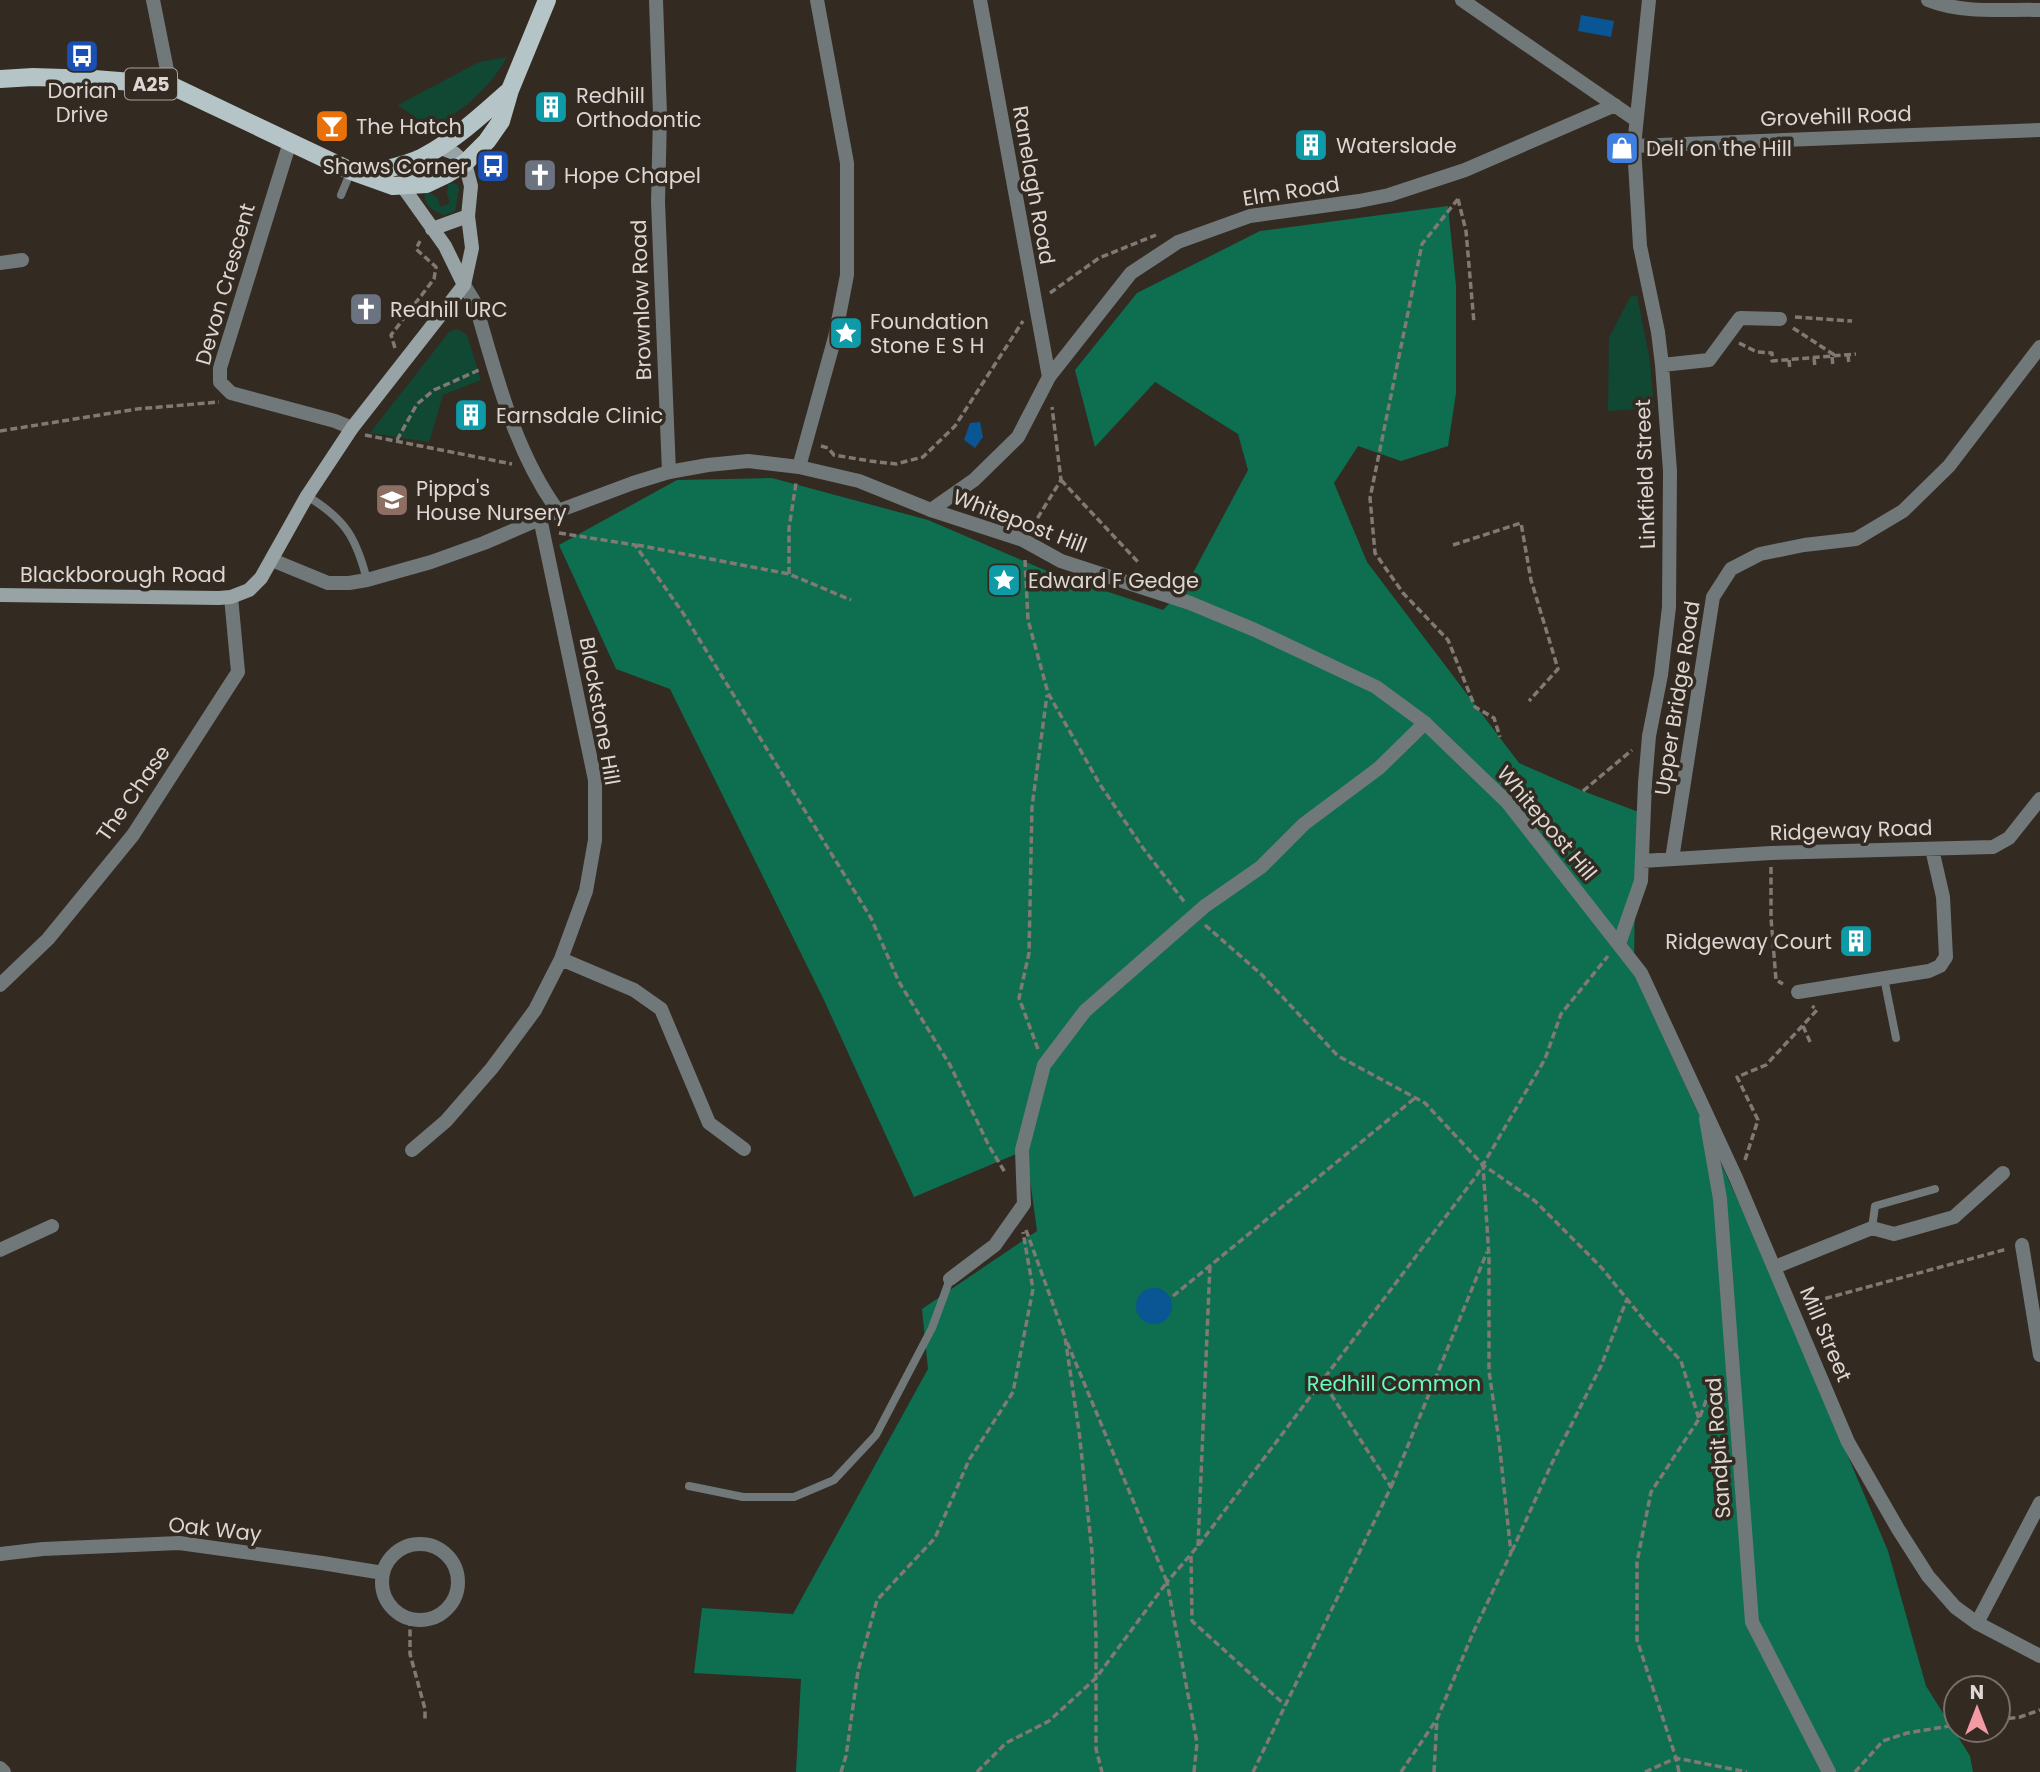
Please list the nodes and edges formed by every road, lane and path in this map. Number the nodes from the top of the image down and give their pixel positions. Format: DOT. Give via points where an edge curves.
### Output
graph roads {
  1 [pos="153,0"];
  2 [pos="547,0"];
  3 [pos="656,0"];
  4 [pos="817,0"];
  5 [pos="980,0"];
  6 [pos="1462,0"];
  7 [pos="1649,0"];
  8 [pos="1928,0"];
  9 [pos="1999,5"];
  10 [pos="2016,5"];
  11 [pos="2040,10"];
  12 [pos="0,79"];
  13 [pos="170,85"];
  14 [pos="510,90"];
  15 [pos="1615,105"];
  16 [pos="1636,120"];
  17 [pos="2040,130"];
  18 [pos="290,142"];
  19 [pos="1634,146"];
  20 [pos="439,147"];
  21 [pos="421,158"];
  22 [pos="465,163"];
  23 [pos="358,173"];
  24 [pos="403,187"];
  25 [pos="341,195"];
  26 [pos="468,216"];
  27 [pos="432,229"];
  28 [pos="1162,233"];
  29 [pos="420,241"];
  30 [pos="22,260"];
  31 [pos="0,263"];
  32 [pos="433,279"];
  33 [pos="441,285"];
  34 [pos="464,285"];
  35 [pos="1035,304"];
  36 [pos="1780,319"];
  37 [pos="1852,321"];
  38 [pos="1474,323"];
  39 [pos="391,335"];
  40 [pos="1727,336"];
  41 [pos="2040,346"];
  42 [pos="1856,354"];
  43 [pos="1848,355"];
  44 [pos="1834,357"];
  45 [pos="1814,358"];
  46 [pos="1789,360"];
  47 [pos="493,364"];
  48 [pos="1662,365"];
  49 [pos="1849,365"];
  50 [pos="1833,366"];
  51 [pos="1815,368"];
  52 [pos="1790,370"];
  53 [pos="1049,377"];
  54 [pos="231,394"];
  55 [pos="352,428"];
  56 [pos="0,431"];
  57 [pos="368,436"];
  58 [pos="397,440"];
  59 [pos="806,442"];
  60 [pos="499,462"];
  61 [pos="799,467"];
  62 [pos="668,472"];
  63 [pos="1061,480"];
  64 [pos="307,496"];
  65 [pos="931,510"];
  66 [pos="558,511"];
  67 [pos="541,525"];
  68 [pos="635,545"];
  69 [pos="1453,545"];
  70 [pos="272,560"];
  71 [pos="1138,562"];
  72 [pos="789,574"];
  73 [pos="367,580"];
  74 [pos="0,595"];
  75 [pos="231,597"];
  76 [pos="851,600"];
  77 [pos="1529,701"];
  78 [pos="1424,723"];
  79 [pos="1649,736"];
  80 [pos="1500,737"];
  81 [pos="1583,791"];
  82 [pos="2040,799"];
  83 [pos="1932,849"];
  84 [pos="1771,853"];
  85 [pos="1672,859"];
  86 [pos="1642,861"];
  87 [pos="1194,915"];
  88 [pos="1619,944"];
  89 [pos="561,959"];
  90 [pos="1642,973"];
  91 [pos="1884,978"];
  92 [pos="0,985"];
  93 [pos="1798,992"];
  94 [pos="1803,1026"];
  95 [pos="1896,1038"];
  96 [pos="1811,1044"];
  97 [pos="1044,1065"];
  98 [pos="1415,1098"];
  99 [pos="1703,1104"];
  100 [pos="744,1149"];
  101 [pos="412,1150"];
  102 [pos="1747,1155"];
  103 [pos="1483,1165"];
  104 [pos="2003,1173"];
  105 [pos="1935,1189"];
  106 [pos="1024,1205"];
  107 [pos="52,1226"];
  108 [pos="1872,1228"];
  109 [pos="2022,1245"];
  110 [pos="1488,1248"];
  111 [pos="0,1250"];
  112 [pos="1210,1265"];
  113 [pos="1775,1267"];
  114 [pos="950,1279"];
  115 [pos="1173,1296"];
  116 [pos="1627,1299"];
  117 [pos="1793,1308"];
  118 [pos="2038,1326"];
  119 [pos="1065,1337"];
  120 [pos="2040,1355"];
  121 [pos="1717,1372"];
  122 [pos="1322,1381"];
  123 [pos="1699,1419"];
  124 [pos="689,1486"];
  125 [pos="1391,1487"];
  126 [pos="2040,1503"];
  127 [pos="1198,1546"];
  128 [pos="1511,1553"];
  129 [pos="0,1554"];
  130 [pos="1191,1555"];
  131 [pos="383,1573"];
  132 [pos="1167,1582"];
  133 [pos="410,1619"];
  134 [pos="1977,1623"];
  135 [pos="2040,1656"];
  136 [pos="1096,1678"];
  137 [pos="1285,1705"];
  138 [pos="2040,1710"];
  139 [pos="2012,1718"];
  140 [pos="1437,1719"];
  141 [pos="425,1722"];
  142 [pos="1942,1727"];
  143 [pos="1676,1758"];
  144 [pos="0,1768"];
  145 [pos="4,1772"];
  146 [pos="841,1772"];
  147 [pos="977,1772"];
  148 [pos="1102,1772"];
  149 [pos="1194,1772"];
  150 [pos="1253,1772"];
  151 [pos="1401,1772"];
  152 [pos="1434,1772"];
  153 [pos="1645,1772"];
  154 [pos="1679,1772"];
  155 [pos="1747,1772"];
  156 [pos="1829,1772"];
  157 [pos="1855,1772"];
  1 -- 13 [label="street"];
  2 -- 14 [label="main road"];
  3 -- 62 [label="street, Brownlow Road"];
  4 -- 59 [label="street" via="847,163 847,275"];
  5 -- 35 [label="street, Ranelagh Road"];
  6 -- 15 [label="street"];
  7 -- 16 [label="street, Linkfield Street"];
  8 -- 9 [label="street" via="1960,8"];
  9 -- 10 [label="street"];
  10 -- 11 [label="street"];
  12 -- 13 [label="main road, A25"];
  13 -- 18 [label="main road, A25"];
  14 -- 20 [label="main road"];
  14 -- 22 [label="main road" via="501,121"];
  15 -- 16 [label="street"];
  15 -- 53 [label="street, Elm Road" via="1465,170 1389,195 1250,216 1178,242 1131,273"];
  16 -- 19 [label="street, Linkfield Street"];
  17 -- 19 [label="street, Grovehill Road"];
  18 -- 23 [label="main road, A25"];
  18 -- 54 [label="street, Devon Crescent" via="220,368 220,382"];
  19 -- 48 [label="street, Linkfield Street" via="1640,246"];
  20 -- 21 [label="main road"];
  20 -- 22 [label="main road"];
  21 -- 23 [label="main road"];
  21 -- 24 [label="main road"];
  22 -- 24 [label="main road" via="426,184"];
  22 -- 26 [label="main road" via="471,186"];
  23 -- 24 [label="main road, A25"];
  23 -- 25 [label="lane"];
  24 -- 27 [label="main road"];
  26 -- 27 [label="main road"];
  26 -- 34 [label="main road" via="472,248"];
  27 -- 34 [label="main road"];
  28 -- 35 [label="path" via="1099,258"];
  29 -- 32 [label="path" via="416,249 436,267"];
  30 -- 31 [label="street"];
  32 -- 33 [label="path"];
  32 -- 39 [label="path"];
  34 -- 47 [label="street" via="475,303"];
  34 -- 55 [label="main road, Blackborough Road"];
  35 -- 53 [label="street, Ranelagh Road"];
  35 -- 59 [label="path" via="955,426 923,457 896,464 870,461 834,455 828,448"];
  36 -- 37 [label="path"];
  36 -- 40 [label="street" via="1740,318"];
  36 -- 44 [label="path"];
  38 -- 80 [label="path" via="1466,232 1458,198 1422,244 1370,498 1375,553 1403,593 1448,640 1475,707 1494,718"];
  40 -- 46 [label="path" via="1757,352 1772,353 1772,362"];
  40 -- 48 [label="street" via="1709,360"];
  41 -- 85 [label="street, Upper Bridge Road" via="1949,466 1903,511 1856,539 1760,554 1731,569 1713,597"];
  42 -- 43 [label="path"];
  43 -- 44 [label="path"];
  43 -- 49 [label="path"];
  44 -- 45 [label="path"];
  44 -- 50 [label="path"];
  45 -- 46 [label="path"];
  45 -- 51 [label="path"];
  46 -- 52 [label="path"];
  47 -- 58 [label="path" via="433,390 417,404"];
  47 -- 66 [label="street" via="522,446"];
  48 -- 79 [label="street, Linkfield Street" via="1670,471 1669,607"];
  53 -- 65 [label="street, Elm Road" via="1018,437 974,480"];
  54 -- 55 [label="street, Devon Crescent"];
  54 -- 56 [label="path" via="218,403 136,409"];
  55 -- 64 [label="main road, Blackborough Road"];
  57 -- 58 [label="path"];
  58 -- 60 [label="path"];
  59 -- 61 [label="street"];
  61 -- 62 [label="street, Whitepost Hill" via="748,461"];
  61 -- 65 [label="street, Whitepost Hill" via="859,481"];
  61 -- 72 [label="path" via="789,528"];
  62 -- 66 [label="street, Whitepost Hill"];
  63 -- 71 [label="path"];
  64 -- 70 [label="main road, Blackborough Road"];
  64 -- 73 [label="lane" via="347,529"];
  65 -- 78 [label="street, Whitepost Hill" via="1023,540 1061,561 1191,603 1255,630 1376,687"];
  66 -- 67 [label="street"];
  67 -- 68 [label="path"];
  67 -- 73 [label="street"];
  67 -- 89 [label="street, Blackstone Hill" via="594,780 594,840 586,891"];
  68 -- 72 [label="path"];
  68 -- 106 [label="path" via="871,918 899,982 950,1065"];
  69 -- 77 [label="path" via="1521,523 1531,580 1559,669"];
  70 -- 73 [label="street" via="328,583"];
  70 -- 75 [label="main road, Blackborough Road" via="249,590"];
  72 -- 76 [label="path"];
  74 -- 75 [label="main road, Blackborough Road"];
  75 -- 92 [label="street, The Chase" via="239,673 133,835 48,939"];
  78 -- 87 [label="street" via="1379,768 1304,824 1261,867"];
  78 -- 88 [label="street, Whitepost Hill" via="1507,802"];
  79 -- 81 [label="path"];
  79 -- 86 [label="street, Linkfield Street"];
  82 -- 83 [label="street, Ridgeway Road" via="2009,838 1993,846"];
  83 -- 84 [label="street, Ridgeway Road"];
  83 -- 91 [label="street" via="1943,897 1946,957 1930,971"];
  84 -- 85 [label="street, Ridgeway Road"];
  84 -- 93 [label="path" via="1776,980"];
  85 -- 86 [label="street, Ridgeway Road"];
  86 -- 88 [label="street, Linkfield Street" via="1642,881"];
  87 -- 97 [label="street" via="1085,1012"];
  87 -- 97 [label="path" via="1099,783 1048,693 1032,807 1029,953 1019,998"];
  87 -- 98 [label="path" via="1261,974 1338,1056"];
  88 -- 90 [label="street, Whitepost Hill"];
  88 -- 103 [label="path" via="1562,1014 1545,1059"];
  89 -- 100 [label="street" via="634,990 661,1009 709,1123"];
  89 -- 101 [label="street, Blackstone Hill" via="535,1010 492,1068 446,1121"];
  90 -- 99 [label="street, Mill Street"];
  91 -- 93 [label="street"];
  91 -- 95 [label="lane"];
  93 -- 94 [label="path" via="1817,1010"];
  94 -- 96 [label="path"];
  94 -- 102 [label="path" via="1766,1065 1737,1077 1758,1121"];
  97 -- 106 [label="street" via="1022,1150"];
  98 -- 103 [label="path"];
  98 -- 112 [label="path"];
  99 -- 113 [label="street, Mill Street"];
  99 -- 156 [label="street, Sandpit Road" via="1720,1199 1752,1622"];
  103 -- 110 [label="path"];
  103 -- 116 [label="path" via="1535,1201"];
  103 -- 122 [label="path"];
  104 -- 108 [label="street" via="1954,1217 1894,1234"];
  105 -- 108 [label="lane" via="1875,1206"];
  106 -- 114 [label="street" via="995,1245"];
  107 -- 111 [label="street"];
  108 -- 113 [label="street"];
  109 -- 117 [label="path"];
  109 -- 118 [label="street"];
  110 -- 125 [label="path"];
  110 -- 128 [label="path" via="1489,1371"];
  112 -- 115 [label="path"];
  112 -- 127 [label="path"];
  113 -- 117 [label="street, Mill Street"];
  114 -- 124 [label="lane" via="932,1328 876,1435 834,1480 794,1497 743,1497"];
  116 -- 123 [label="path" via="1681,1361"];
  116 -- 128 [label="path" via="1601,1366"];
  117 -- 134 [label="street, Mill Street" via="1848,1442 1898,1529 1928,1576 1955,1607"];
  118 -- 120 [label="street"];
  119 -- 132 [label="path"];
  119 -- 136 [label="path" via="1092,1552"];
  119 -- 146 [label="path" via="1023,1221 1033,1289 1013,1392 969,1460 935,1538 877,1600 858,1671"];
  121 -- 123 [label="path"];
  122 -- 125 [label="path"];
  122 -- 127 [label="path"];
  123 -- 143 [label="path" via="1651,1492 1637,1562 1637,1640"];
  125 -- 137 [label="path"];
  126 -- 134 [label="street"];
  127 -- 130 [label="path"];
  128 -- 140 [label="path"];
  129 -- 131 [label="street, Oak Way" via="179,1544"];
  130 -- 132 [label="path"];
  130 -- 137 [label="path" via="1192,1621"];
  131 -- 133 [label="street" via="384,1596 390,1607"];
  131 -- 133 [label="street" via="397,1552 421,1544 434,1547 453,1563 458,1588 446,1611 435,1618"];
  132 -- 136 [label="path"];
  132 -- 149 [label="path" via="1197,1743"];
  133 -- 141 [label="path" via="410,1654"];
  134 -- 135 [label="street, Mill Street"];
  136 -- 147 [label="path" via="1049,1721 1006,1743"];
  136 -- 148 [label="path" via="1096,1749"];
  137 -- 150 [label="path"];
  138 -- 139 [label="path"];
  140 -- 151 [label="path"];
  140 -- 152 [label="path"];
  142 -- 157 [label="path" via="1883,1741"];
  143 -- 153 [label="path"];
  143 -- 154 [label="path"];
  143 -- 155 [label="path"];
  144 -- 145 [label="street"];
}
